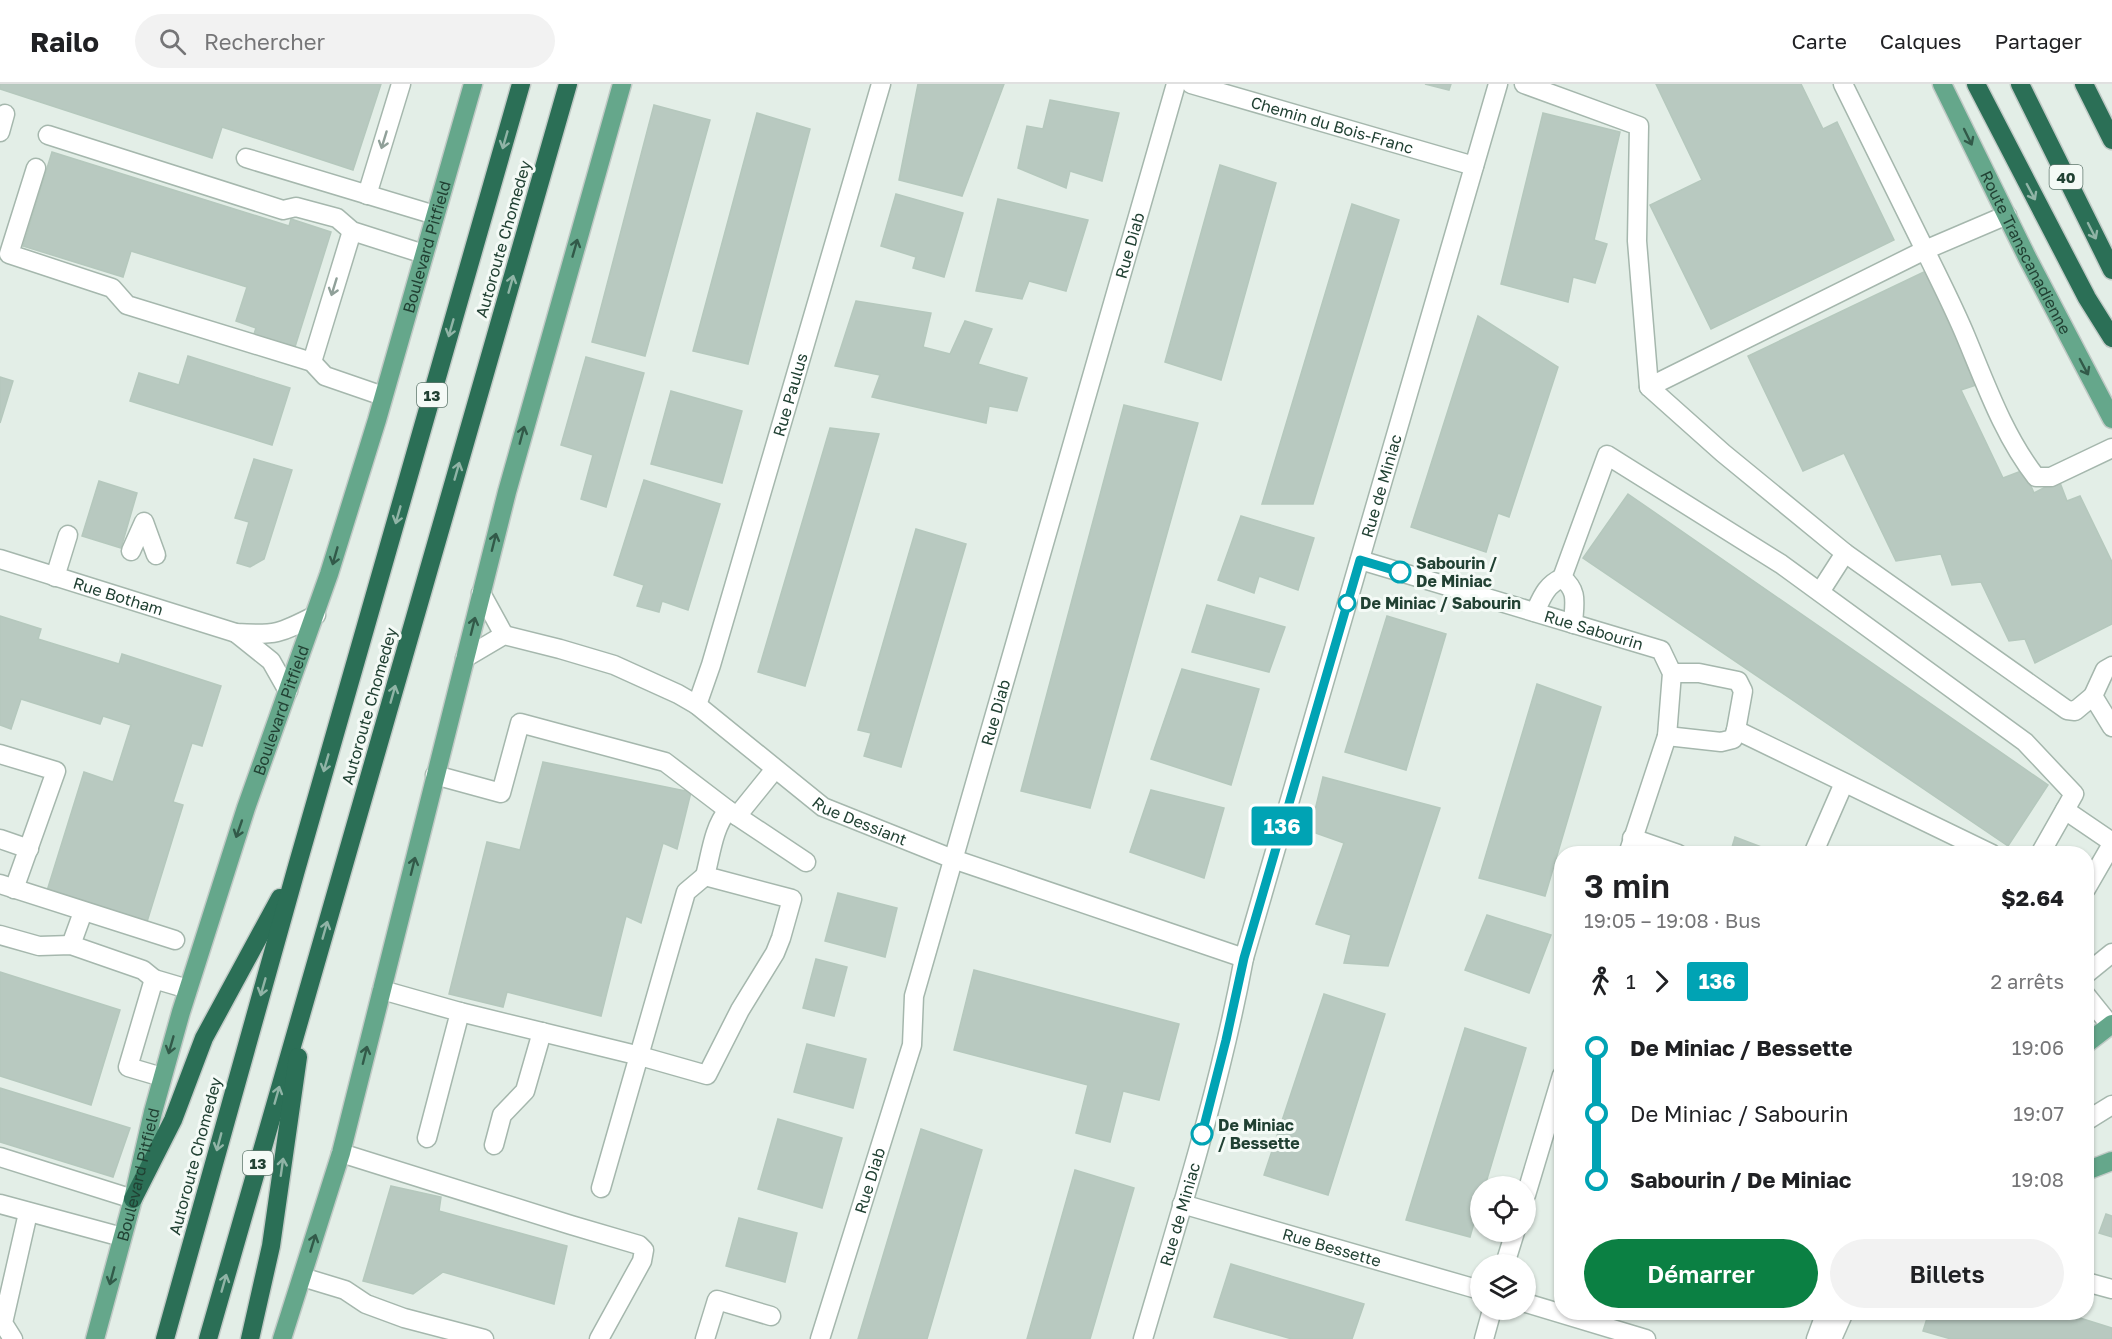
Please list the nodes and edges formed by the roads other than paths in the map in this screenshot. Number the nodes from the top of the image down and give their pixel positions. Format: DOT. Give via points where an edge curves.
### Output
graph roads {
  1 [pos="401,84"];
  2 [pos="473,84"];
  3 [pos="521,84"];
  4 [pos="568,84"];
  5 [pos="622,84"];
  6 [pos="881,84"];
  7 [pos="1176,84"];
  8 [pos="1191,84"];
  9 [pos="1498,84"];
  10 [pos="1524,84"];
  11 [pos="1844,84"];
  12 [pos="1942,84"];
  13 [pos="1976,84"];
  14 [pos="2020,84"];
  15 [pos="2084,84"];
  16 [pos="2093,84"];
  17 [pos="1571,92"];
  18 [pos="48,135"];
  19 [pos="2112,136"];
  20 [pos="2112,140"];
  21 [pos="246,158"];
  22 [pos="1474,166"];
  23 [pos="36,168"];
  24 [pos="367,195"];
  25 [pos="435,215"];
  26 [pos="2007,215"];
  27 [pos="352,231"];
  28 [pos="1925,250"];
  29 [pos="424,254"];
  30 [pos="2112,270"];
  31 [pos="2112,338"];
  32 [pos="312,362"];
  33 [pos="1649,387"];
  34 [pos="383,396"];
  35 [pos="2112,419"];
  36 [pos="2112,448"];
  37 [pos="68,535"];
  38 [pos="131,551"];
  39 [pos="1845,553"];
  40 [pos="156,555"];
  41 [pos="0,560"];
  42 [pos="1360,560"];
  43 [pos="55,577"];
  44 [pos="1562,578"];
  45 [pos="1820,592"];
  46 [pos="481,593"];
  47 [pos="1535,612"];
  48 [pos="316,615"];
  49 [pos="1573,624"];
  50 [pos="236,633"];
  51 [pos="504,635"];
  52 [pos="465,658"];
  53 [pos="2112,666"];
  54 [pos="1672,673"];
  55 [pos="288,691"];
  56 [pos="2093,696"];
  57 [pos="697,705"];
  58 [pos="2112,727"];
  59 [pos="1736,730"];
  60 [pos="1667,736"];
  61 [pos="0,754"];
  62 [pos="775,769"];
  63 [pos="435,775"];
  64 [pos="1845,783"];
  65 [pos="2065,810"];
  66 [pos="733,813"];
  67 [pos="0,839"];
  68 [pos="2112,843"];
  69 [pos="1630,846"];
  70 [pos="1817,846"];
  71 [pos="1975,846"];
  72 [pos="2045,846"];
  73 [pos="28,849"];
  74 [pos="953,859"];
  75 [pos="806,862"];
  76 [pos="296,870"];
  77 [pos="2094,875"];
  78 [pos="705,876"];
  79 [pos="7,887"];
  80 [pos="83,912"];
  81 [pos="0,934"];
  82 [pos="175,940"];
  83 [pos="71,945"];
  84 [pos="2112,953"];
  85 [pos="1244,958"];
  86 [pos="2094,968"];
  87 [pos="154,979"];
  88 [pos="309,986"];
  89 [pos="188,989"];
  90 [pos="382,990"];
  91 [pos="2094,1004"];
  92 [pos="460,1012"];
  93 [pos="2111,1024"];
  94 [pos="542,1032"];
  95 [pos="2094,1038"];
  96 [pos="640,1056"];
  97 [pos="162,1077"];
  98 [pos="2112,1097"];
  99 [pos="1554,1102"];
  100 [pos="2112,1105"];
  101 [pos="2094,1106"];
  102 [pos="2094,1116"];
  103 [pos="427,1138"];
  104 [pos="494,1145"];
  105 [pos="340,1153"];
  106 [pos="0,1157"];
  107 [pos="2112,1161"];
  108 [pos="2094,1168"];
  109 [pos="1532,1176"];
  110 [pos="601,1188"];
  111 [pos="133,1199"];
  112 [pos="0,1204"];
  113 [pos="1182,1204"];
  114 [pos="28,1213"];
  115 [pos="122,1237"];
  116 [pos="302,1277"];
  117 [pos="2094,1284"];
  118 [pos="1470,1287"];
  119 [pos="2112,1289"];
  120 [pos="1536,1306"];
  121 [pos="1554,1311"];
  122 [pos="771,1316"];
  123 [pos="1489,1320"];
  124 [pos="1583,1320"];
  125 [pos="1823,1320"];
  126 [pos="1840,1320"];
  127 [pos="285,1338"];
  128 [pos="13,1339"];
  129 [pos="95,1339"];
  130 [pos="165,1339"];
  131 [pos="207,1339"];
  132 [pos="250,1339"];
  133 [pos="484,1339"];
  134 [pos="599,1339"];
  135 [pos="705,1339"];
  136 [pos="820,1339"];
  137 [pos="1143,1339"];
  138 [pos="1484,1339"];
  139 [pos="1646,1339"];
  140 [pos="1816,1339"];
  141 [pos="1832,1339"];
  1 -- 24 [label="street, one-way"];
  2 -- 25 [label="main road, Boulevard Pitfield"];
  3 -- 76 [label="highway, Autoroute Chomedey / 13, one-way"];
  88 -- 4 [label="highway, Autoroute Chomedey / 13, one-way"];
  46 -- 5 [label="main road, one-way"];
  6 -- 57 [label="street, Rue Paulus"];
  7 -- 74 [label="street, Rue Diab"];
  8 -- 22 [label="street, Chemin du Bois-Franc"];
  9 -- 22 [label="street, Rue de Miniac"];
  10 -- 17 [label="street"];
  11 -- 28 [label="street"];
  12 -- 26 [label="main road, Route Transcanadienne, one-way"];
  13 -- 31 [label="highway, one-way" via="2066,260"];
  14 -- 30 [label="highway, 40, one-way"];
  15 -- 20 [label="highway"];
  16 -- 19 [label="highway"];
  17 -- 33 [label="street" via="1639,126 1637,241"];
  18 -- 27 [label="street" via="283,210 296,207 337,218"];
  21 -- 24 [label="street"];
  22 -- 42 [label="street, Rue de Miniac"];
  23 -- 32 [label="street" via="9,254 112,288 127,305"];
  24 -- 25 [label="street"];
  25 -- 29 [label="main road, Boulevard Pitfield"];
  26 -- 28 [label="street"];
  26 -- 35 [label="main road, Route Transcanadienne, one-way"];
  27 -- 29 [label="street"];
  27 -- 32 [label="street, one-way"];
  28 -- 33 [label="street"];
  28 -- 36 [label="street" via="1997,410 2022,460 2036,477 2051,477"];
  29 -- 34 [label="main road, Boulevard Pitfield"];
  32 -- 34 [label="street" via="325,376"];
  33 -- 39 [label="street"];
  34 -- 48 [label="main road, Boulevard Pitfield, one-way"];
  37 -- 43 [label="street"];
  38 -- 40 [label="street" via="144,522"];
  39 -- 45 [label="street"];
  39 -- 56 [label="street" via="2067,710 2075,711"];
  41 -- 43 [label="street, Rue Botham"];
  42 -- 47 [label="street, Rue Sabourin"];
  42 -- 85 [label="street, Rue de Miniac"];
  43 -- 50 [label="street, Rue Botham"];
  44 -- 45 [label="street" via="1607,455"];
  44 -- 47 [label="street" via="1545,590"];
  44 -- 49 [label="street" via="1575,596"];
  45 -- 65 [label="street" via="2025,742 2074,794"];
  46 -- 51 [label="street"];
  52 -- 46 [label="main road, one-way"];
  47 -- 49 [label="street, Rue Sabourin"];
  48 -- 50 [label="street, Rue Botham" via="280,633"];
  48 -- 55 [label="main road, Boulevard Pitfield"];
  49 -- 54 [label="street, Rue Sabourin" via="1661,650"];
  50 -- 55 [label="street, Rue Botham" via="271,661"];
  51 -- 52 [label="street"];
  51 -- 57 [label="street, Rue Dessiant" via="614,666 658,683"];
  52 -- 63 [label="main road"];
  53 -- 56 [label="street" via="2105,670"];
  54 -- 59 [label="street" via="1699,673 1738,681 1743,691"];
  54 -- 60 [label="street"];
  55 -- 89 [label="main road, Boulevard Pitfield, one-way" via="236,835"];
  56 -- 58 [label="street"];
  57 -- 62 [label="street, Rue Dessiant"];
  59 -- 60 [label="street" via="1732,739 1721,742"];
  59 -- 64 [label="street"];
  60 -- 69 [label="street"];
  61 -- 73 [label="street" via="56,771"];
  62 -- 66 [label="street"];
  62 -- 74 [label="street, Rue Dessiant" via="823,807"];
  63 -- 66 [label="street" via="501,793 520,723 659,759"];
  90 -- 63 [label="main road, one-way"];
  64 -- 70 [label="street"];
  64 -- 71 [label="street"];
  65 -- 68 [label="street"];
  65 -- 72 [label="street"];
  66 -- 75 [label="street"];
  66 -- 78 [label="street" via="720,822"];
  67 -- 73 [label="street"];
  68 -- 77 [label="street"];
  73 -- 79 [label="street"];
  74 -- 85 [label="street, Rue Dessiant"];
  74 -- 136 [label="street, Rue Diab" via="914,996 912,1045"];
  76 -- 111 [label="highway" via="204,1038 173,1120"];
  76 -- 130 [label="highway, Autoroute Chomedey / 13, one-way"];
  78 -- 96 [label="street" via="686,892"];
  78 -- 96 [label="street" via="792,899 781,938 707,1075"];
  79 -- 80 [label="street"];
  80 -- 82 [label="street"];
  80 -- 83 [label="street"];
  81 -- 83 [label="street" via="39,946"];
  83 -- 87 [label="street" via="143,970"];
  84 -- 86 [label="street"];
  85 -- 113 [label="street, Rue de Miniac"];
  87 -- 89 [label="street"];
  87 -- 97 [label="street" via="128,1067"];
  131 -- 88 [label="highway, Autoroute Chomedey / 13, one-way"];
  132 -- 88 [label="highway, one-way" via="271,1246"];
  89 -- 97 [label="main road, Boulevard Pitfield, one-way"];
  90 -- 92 [label="street"];
  105 -- 90 [label="main road, one-way"];
  91 -- 93 [label="street"];
  92 -- 94 [label="street"];
  92 -- 103 [label="street"];
  93 -- 95 [label="main road"];
  94 -- 96 [label="street"];
  94 -- 104 [label="street" via="525,1091 502,1115"];
  96 -- 110 [label="street"];
  97 -- 111 [label="main road, Boulevard Pitfield"];
  98 -- 101 [label="street"];
  99 -- 109 [label="street"];
  100 -- 102 [label="street"];
  116 -- 105 [label="main road, one-way"];
  105 -- 134 [label="street" via="639,1245 644,1250 642,1261"];
  106 -- 111 [label="street"];
  107 -- 108 [label="main road"];
  111 -- 115 [label="main road, Boulevard Pitfield"];
  112 -- 114 [label="street"];
  113 -- 118 [label="street, Rue Bessette"];
  113 -- 137 [label="street, Rue de Miniac"];
  114 -- 115 [label="street"];
  114 -- 128 [label="street" via="3,1323"];
  115 -- 129 [label="main road, Boulevard Pitfield, one-way"];
  116 -- 127 [label="main road"];
  116 -- 133 [label="street" via="345,1290 366,1304 404,1318"];
  117 -- 119 [label="street"];
  120 -- 121 [label="street"];
  122 -- 135 [label="street" via="717,1300"];
  123 -- 138 [label="street"];
  124 -- 139 [label="street"];
  125 -- 140 [label="street"];
  126 -- 141 [label="street"];
}
